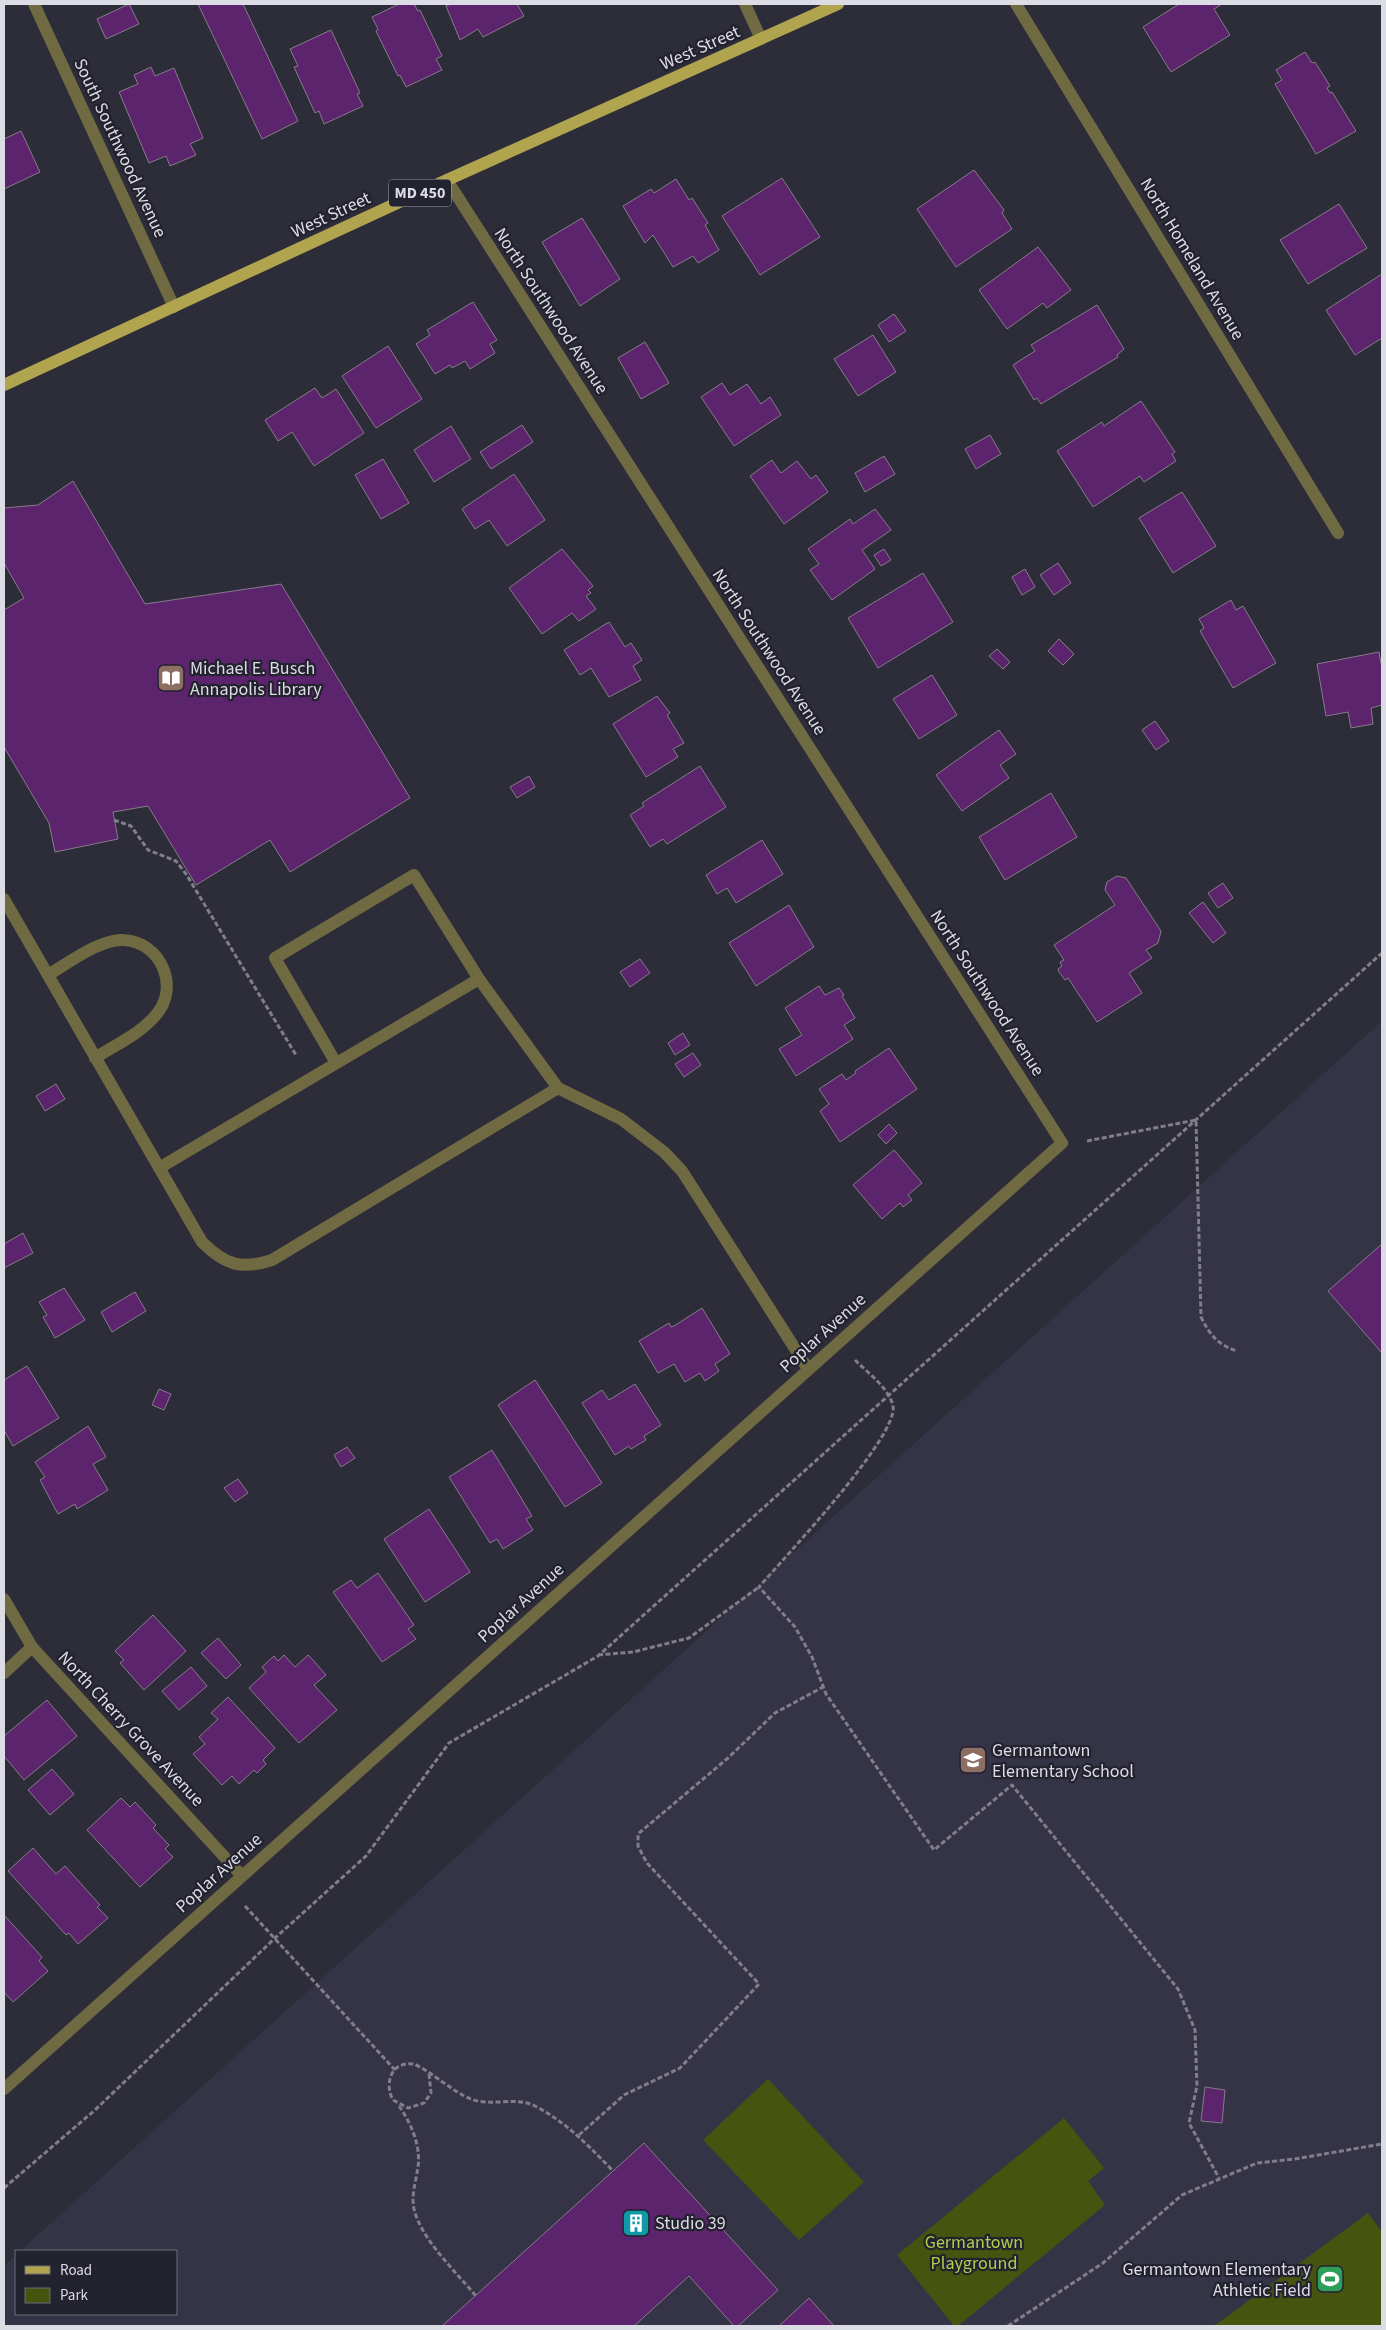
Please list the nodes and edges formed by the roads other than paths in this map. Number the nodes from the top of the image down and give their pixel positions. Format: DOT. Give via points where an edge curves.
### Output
graph roads {
  1 [pos="34,4"];
  2 [pos="745,4"];
  3 [pos="838,4"];
  4 [pos="1016,4"];
  5 [pos="761,39"];
  6 [pos="447,180"];
  7 [pos="174,307"];
  8 [pos="4,385"];
  9 [pos="1338,533"];
  10 [pos="4,899"];
  11 [pos="48,975"];
  12 [pos="479,979"];
  13 [pos="95,1058"];
  14 [pos="336,1063"];
  15 [pos="558,1088"];
  16 [pos="1062,1142"];
  17 [pos="159,1168"];
  18 [pos="808,1369"];
  19 [pos="4,1599"];
  20 [pos="32,1647"];
  21 [pos="4,1672"];
  22 [pos="242,1876"];
  23 [pos="4,2089"];
  1 -- 7 [label="street, South Southwood Avenue"];
  2 -- 5 [label="street"];
  3 -- 5 [label="main road, West Street / MD 450"];
  4 -- 9 [label="street, North Homeland Avenue"];
  5 -- 6 [label="main road, West Street / MD 450"];
  6 -- 7 [label="main road, West Street / MD 450"];
  6 -- 16 [label="street, North Southwood Avenue"];
  7 -- 8 [label="main road, West Street / MD 450"];
  10 -- 11 [label="street"];
  11 -- 13 [label="street"];
  11 -- 13 [label="street" via="88,952 122,940 140,943 162,964 168,980 165,999 157,1015"];
  12 -- 14 [label="street"];
  12 -- 14 [label="street" via="414,875 275,958"];
  12 -- 15 [label="street"];
  13 -- 17 [label="street"];
  14 -- 17 [label="street"];
  15 -- 17 [label="street" via="272,1260 254,1266 235,1265 216,1256 202,1242"];
  15 -- 18 [label="street" via="621,1119 664,1152 682,1171"];
  16 -- 18 [label="street, Poplar Avenue"];
  18 -- 22 [label="street, Poplar Avenue"];
  19 -- 20 [label="street, North Cherry Grove Avenue"];
  20 -- 21 [label="street"];
  20 -- 22 [label="street, North Cherry Grove Avenue"];
  22 -- 23 [label="street, Poplar Avenue"];
}
